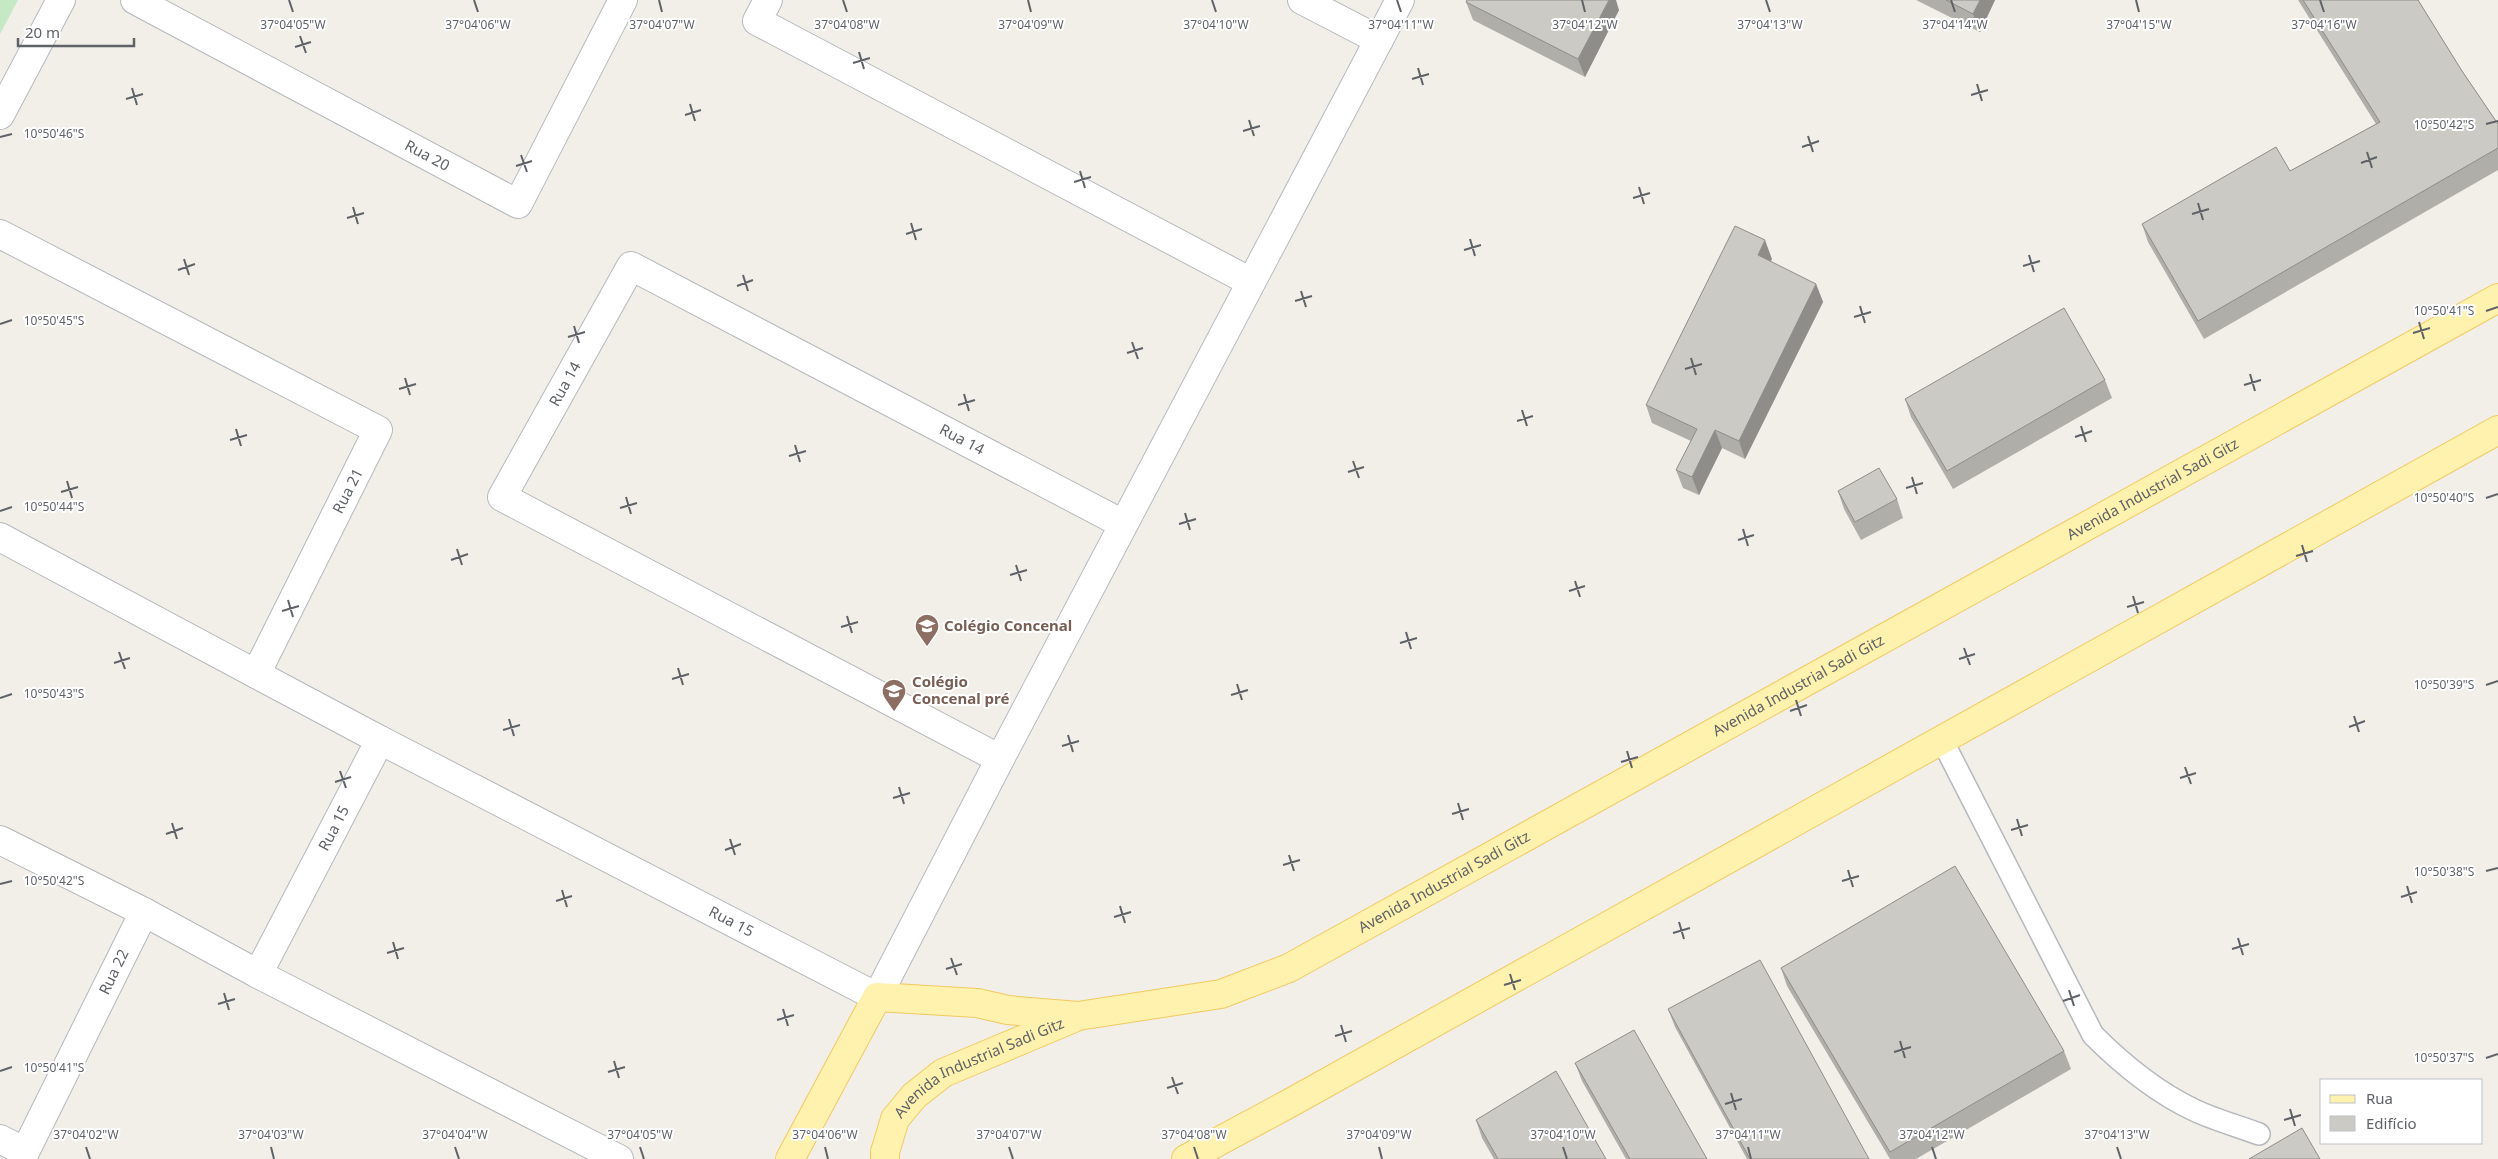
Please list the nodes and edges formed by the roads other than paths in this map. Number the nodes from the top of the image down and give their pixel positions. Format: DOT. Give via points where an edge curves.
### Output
graph roads {
  1 [pos="61,0"];
  2 [pos="134,0"];
  3 [pos="622,0"];
  4 [pos="768,0"];
  5 [pos="1302,0"];
  6 [pos="1400,0"];
  7 [pos="1378,40"];
  8 [pos="0,115"];
  9 [pos="0,234"];
  10 [pos="1250,282"];
  11 [pos="2498,298"];
  12 [pos="2498,430"];
  13 [pos="1123,524"];
  14 [pos="0,537"];
  15 [pos="256,674"];
  16 [pos="380,740"];
  17 [pos="1942,740"];
  18 [pos="1000,759"];
  19 [pos="0,840"];
  20 [pos="144,912"];
  21 [pos="258,974"];
  22 [pos="878,997"];
  23 [pos="1078,1016"];
  24 [pos="2259,1134"];
  25 [pos="0,1139"];
  26 [pos="619,1159"];
  27 [pos="790,1159"];
  28 [pos="885,1159"];
  29 [pos="1186,1159"];
  1 -- 8 [label="street"];
  2 -- 3 [label="street, Rua 20" via="518,204"];
  4 -- 10 [label="street" via="758,21"];
  5 -- 7 [label="street"];
  6 -- 7 [label="street"];
  7 -- 10 [label="street"];
  9 -- 15 [label="street, Rua 21" via="378,430"];
  10 -- 13 [label="street"];
  11 -- 23 [label="main road, Avenida Industrial Sadi Gitz" via="1289,968 1221,994"];
  12 -- 17 [label="main road"];
  13 -- 18 [label="street"];
  13 -- 18 [label="street, Rua 14" via="631,266 502,497"];
  14 -- 15 [label="street"];
  15 -- 16 [label="street"];
  16 -- 21 [label="street, Rua 15"];
  16 -- 22 [label="street, Rua 15"];
  17 -- 24 [label="lane" via="2094,1035 2125,1066 2161,1091 2194,1110"];
  17 -- 29 [label="main road"];
  18 -- 22 [label="street"];
  19 -- 20 [label="street"];
  20 -- 21 [label="street"];
  20 -- 25 [label="street, Rua 22" via="25,1152"];
  21 -- 26 [label="street"];
  22 -- 23 [label="main road, Avenida Industrial Sadi Gitz" via="976,1003 1008,1010"];
  22 -- 27 [label="main road"];
  23 -- 28 [label="main road, Avenida Industrial Sadi Gitz" via="943,1073 914,1096 895,1119"];
}
